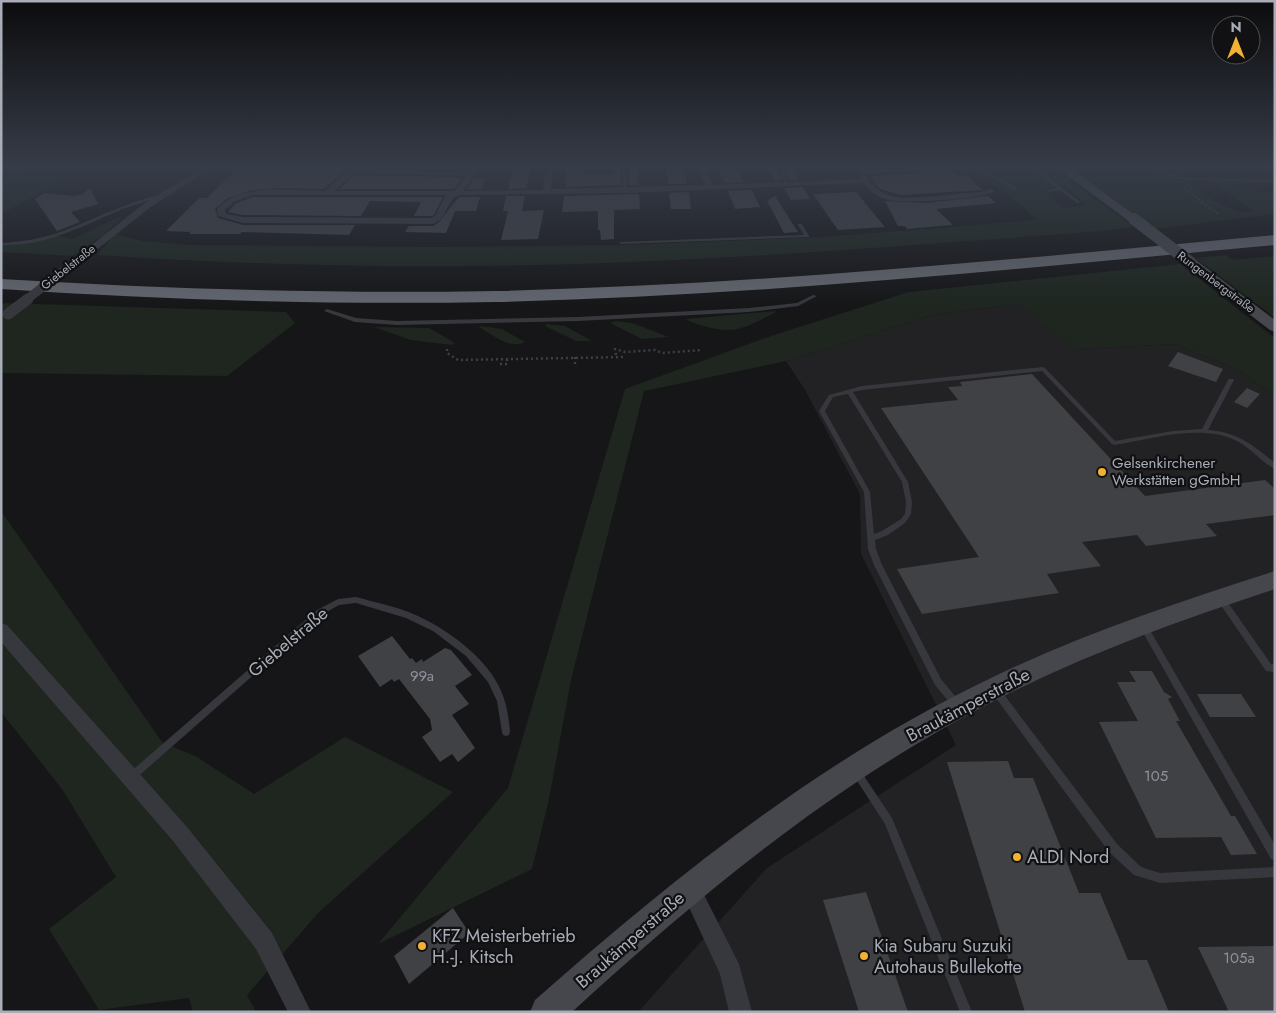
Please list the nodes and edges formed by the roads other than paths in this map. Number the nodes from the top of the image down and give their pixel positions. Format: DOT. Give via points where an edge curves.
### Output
graph roads {
  1 [pos="107,213"];
  2 [pos="135,213"];
  3 [pos="222,213"];
  4 [pos="441,213"];
  5 [pos="1126,213"];
  6 [pos="800,225"];
  7 [pos="1275,225"];
  8 [pos="1275,240"];
  9 [pos="622,243"];
  10 [pos="1,244"];
  11 [pos="1,270"];
  12 [pos="880,275"];
  13 [pos="595,276"];
  14 [pos="489,280"];
  15 [pos="1,284"];
  16 [pos="227,294"];
  17 [pos="815,296"];
  18 [pos="327,311"];
  19 [pos="5,318"];
  20 [pos="1275,327"];
  21 [pos="1232,380"];
  22 [pos="849,391"];
  23 [pos="1205,430"];
  24 [pos="1275,467"];
  25 [pos="872,538"];
  26 [pos="1275,580"];
  27 [pos="1219,597"];
  28 [pos="1143,624"];
  29 [pos="1,630"];
  30 [pos="1275,668"];
  31 [pos="995,688"];
  32 [pos="959,706"];
  33 [pos="506,732"];
  34 [pos="854,768"];
  35 [pos="131,778"];
  36 [pos="1275,854"];
  37 [pos="1275,872"];
  38 [pos="690,888"];
  39 [pos="300,1012"];
  40 [pos="547,1012"];
  41 [pos="741,1012"];
  42 [pos="966,1012"];
  1 -- 10 [label="lane" via="57,235"];
  2 -- 19 [label="street, Giebelstraße, bridge"];
  3 -- 4 [label="street" via="243,220 433,221"];
  5 -- 20 [label="street, Rungenbergstraße, bridge"];
  6 -- 9 [label="lane" via="806,236"];
  7 -- 13 [label="highway" via="774,268"];
  8 -- 12 [label="highway"];
  11 -- 14 [label="highway" via="210,280"];
  12 -- 16 [label="highway" via="563,294 351,297"];
  12 -- 17 [label="highway"];
  15 -- 16 [label="highway"];
  16 -- 18 [label="highway" via="252,302"];
  17 -- 18 [label="lane" via="798,304 749,310 560,320 398,323 355,320"];
  21 -- 23 [label="lane"];
  22 -- 23 [label="lane" via="1043,369 1114,443"];
  22 -- 25 [label="lane" via="830,396 822,411 867,492"];
  22 -- 25 [label="lane" via="904,482 909,502 908,514 903,521"];
  23 -- 24 [label="lane" via="1248,444"];
  25 -- 32 [label="lane" via="878,565 938,682"];
  26 -- 27 [label="street, Braukämperstraße"];
  27 -- 28 [label="street, Braukämperstraße"];
  27 -- 30 [label="lane" via="1269,668"];
  28 -- 31 [label="street, Braukämperstraße"];
  28 -- 36 [label="lane"];
  29 -- 35 [label="street"];
  31 -- 32 [label="street, Braukämperstraße"];
  31 -- 37 [label="lane" via="1113,848 1138,871 1160,878"];
  32 -- 34 [label="street, Braukämperstraße"];
  33 -- 35 [label="lane, Giebelstraße" via="501,701 492,679 469,654 436,629 408,615 356,600 338,602 320,612"];
  34 -- 38 [label="street, Braukämperstraße" via="772,824"];
  34 -- 42 [label="lane" via="889,821"];
  35 -- 39 [label="street" via="180,834 264,941"];
  38 -- 40 [label="street, Braukämperstraße"];
  38 -- 41 [label="street, Braukämperstraße" via="731,972"];
}
